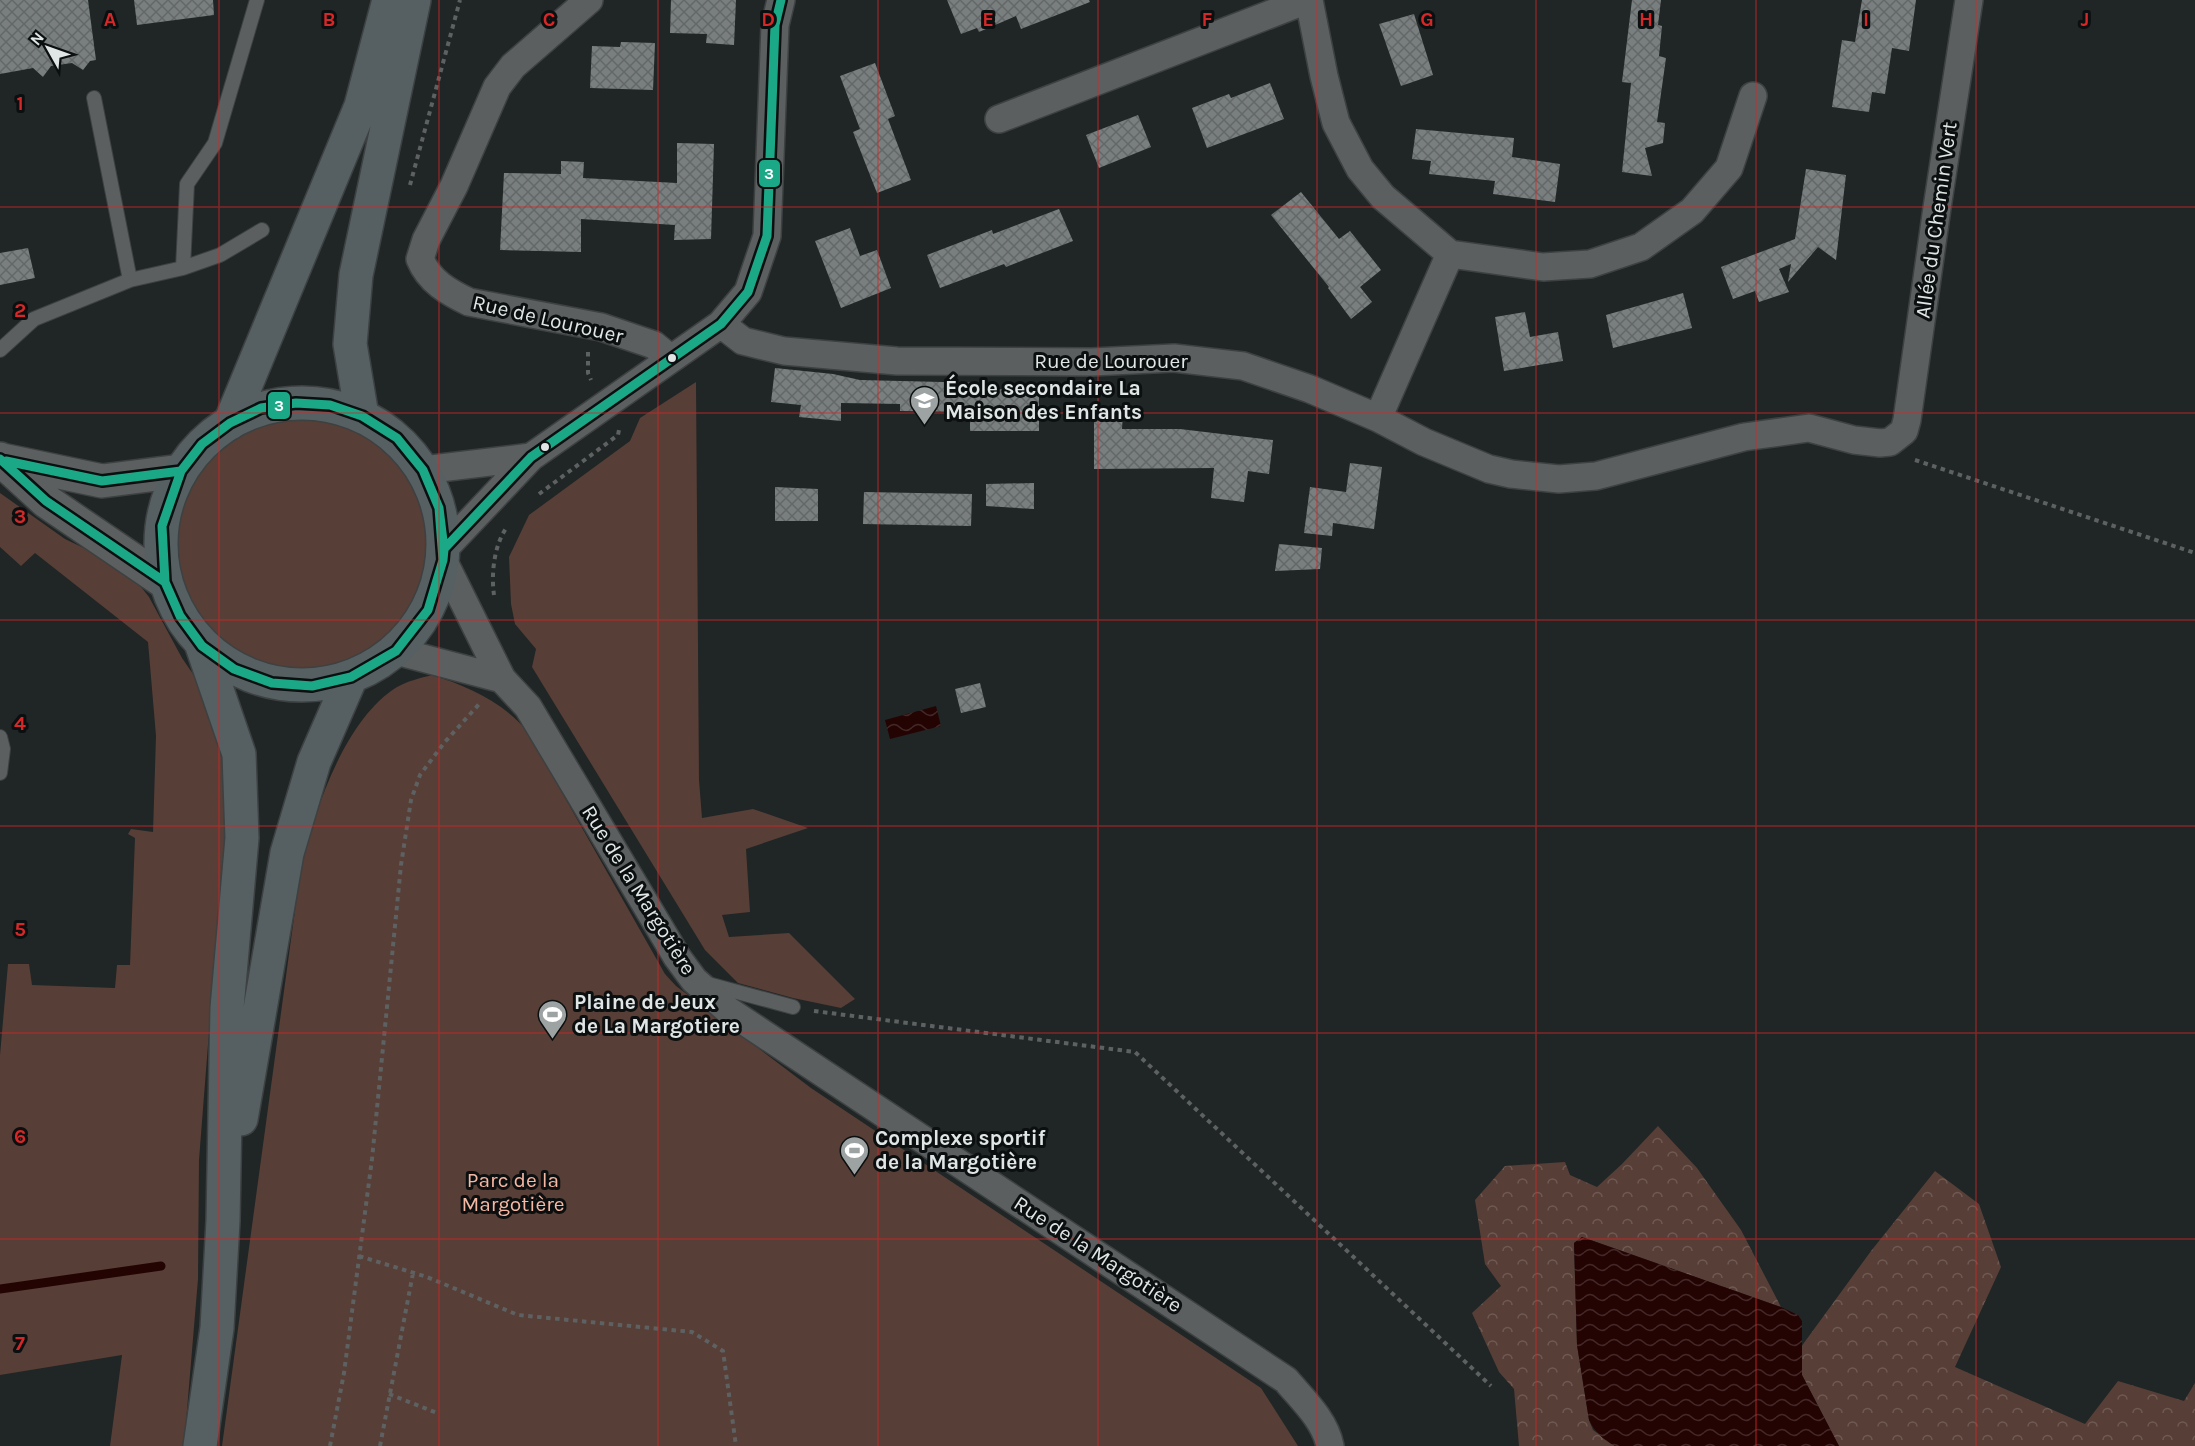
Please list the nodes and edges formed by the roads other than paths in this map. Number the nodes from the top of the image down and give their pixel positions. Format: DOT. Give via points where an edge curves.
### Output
graph roads {
  1 [pos="257,0"];
  2 [pos="389,0"];
  3 [pos="414,0"];
  4 [pos="590,0"];
  5 [pos="782,0"];
  6 [pos="1308,0"];
  7 [pos="1969,0"];
  8 [pos="1753,96"];
  9 [pos="94,98"];
  10 [pos="999,119"];
  11 [pos="262,230"];
  12 [pos="1450,254"];
  13 [pos="183,268"];
  14 [pos="130,280"];
  15 [pos="721,324"];
  16 [pos="0,350"];
  17 [pos="671,359"];
  18 [pos="362,416"];
  19 [pos="1378,418"];
  20 [pos="230,423"];
  21 [pos="1895,439"];
  22 [pos="531,457"];
  23 [pos="0,459"];
  24 [pos="423,470"];
  25 [pos="181,471"];
  26 [pos="444,555"];
  27 [pos="165,582"];
  28 [pos="202,646"];
  29 [pos="396,651"];
  30 [pos="351,677"];
  31 [pos="502,679"];
  32 [pos="0,737"];
  33 [pos="0,772"];
  34 [pos="694,980"];
  35 [pos="793,1007"];
  36 [pos="223,1221"];
  37 [pos="200,1446"];
  38 [pos="1330,1446"];
  1 -- 13 [label="lane" via="214,143 187,184"];
  2 -- 20 [label="main road" via="362,106"];
  3 -- 18 [label="main road" via="356,275 351,344"];
  4 -- 17 [label="street, Rue de Lourouer" via="513,66 497,87 420,259 436,282 469,302 601,327 654,345"];
  5 -- 15 [label="street" via="775,25 767,236 748,292"];
  6 -- 10 [label="street"];
  6 -- 12 [label="street" via="1336,123 1360,169 1383,197"];
  7 -- 21 [label="street, Allée du Chemin Vert" via="1907,420 1904,431"];
  8 -- 12 [label="street" via="1729,168 1692,211 1641,247 1590,264 1543,267"];
  9 -- 14 [label="lane"];
  11 -- 13 [label="lane" via="220,255"];
  12 -- 19 [label="street"];
  13 -- 14 [label="lane"];
  14 -- 16 [label="lane" via="34,319"];
  15 -- 17 [label="street"];
  15 -- 19 [label="street, Rue de Lourouer" via="743,341 784,351 897,361 1174,358 1243,366"];
  17 -- 22 [label="street"];
  18 -- 20 [label="main road" via="330,405 296,403 261,408"];
  18 -- 24 [label="main road" via="397,438"];
  19 -- 21 [label="street, Rue de Lourouer" via="1489,469 1558,479 1596,476 1744,437 1809,428 1854,440 1880,443"];
  20 -- 25 [label="main road" via="202,444"];
  22 -- 24 [label="street"];
  22 -- 26 [label="street"];
  23 -- 25 [label="street" via="102,481"];
  23 -- 27 [label="street" via="46,501"];
  24 -- 26 [label="main road" via="440,508"];
  25 -- 27 [label="main road" via="162,526"];
  26 -- 29 [label="main road" via="428,610"];
  26 -- 31 [label="street, Rue de la Margotière"];
  27 -- 28 [label="main road" via="180,616"];
  28 -- 30 [label="main road" via="234,669 272,683 312,686"];
  28 -- 36 [label="main road" via="239,754 242,827 227,1008"];
  29 -- 30 [label="main road"];
  29 -- 31 [label="street"];
  30 -- 36 [label="main road" via="314,762 287,853"];
  31 -- 34 [label="street, Rue de la Margotière" via="528,707"];
  32 -- 33 [label="lane"];
  34 -- 35 [label="lane"];
  34 -- 38 [label="street, Rue de la Margotière" via="729,1011 1286,1380 1328,1434"];
  36 -- 37 [label="main road" via="217,1328"];
}
